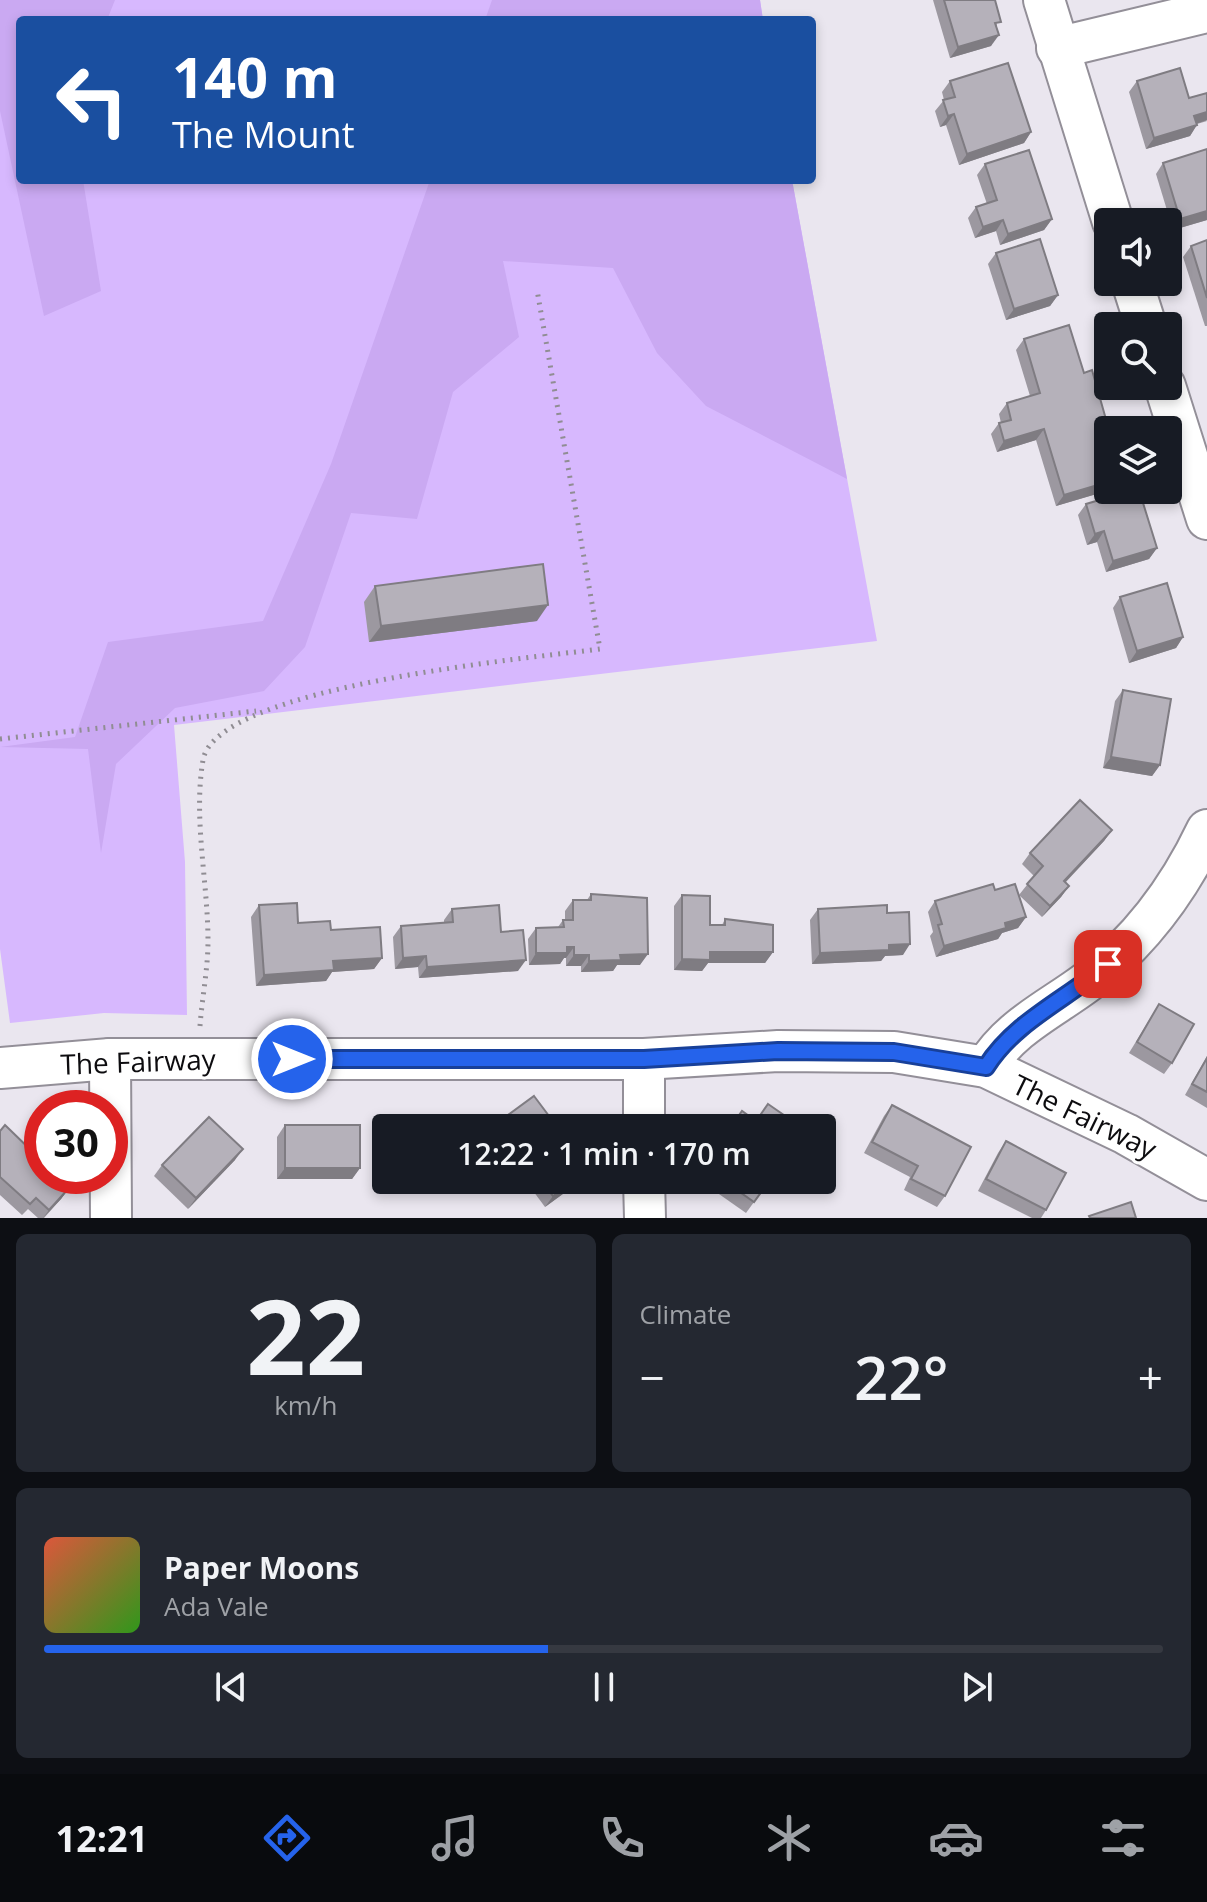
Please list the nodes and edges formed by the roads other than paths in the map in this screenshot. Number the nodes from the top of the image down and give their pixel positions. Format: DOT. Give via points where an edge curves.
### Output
graph roads {
  1 [pos="1044,0"];
  2 [pos="1207,12"];
  3 [pos="1057,48"];
  4 [pos="1108,208"];
  5 [pos="1169,400"];
  6 [pos="1207,519"];
  7 [pos="1207,830"];
  8 [pos="110,1059"];
  9 [pos="644,1059"];
  10 [pos="986,1067"];
  11 [pos="0,1068"];
  12 [pos="644,1114"];
  13 [pos="1207,1180"];
  14 [pos="644,1194"];
  15 [pos="111,1218"];
  16 [pos="645,1218"];
  1 -- 3 [label="street"];
  2 -- 3 [label="street"];
  3 -- 4 [label="street"];
  5 -- 6 [label="street"];
  7 -- 10 [label="street" via="1166,902 1129,947 1088,982 1018,1028"];
  8 -- 9 [label="street, The Fairway"];
  8 -- 11 [label="street, The Fairway"];
  8 -- 15 [label="street"];
  9 -- 10 [label="street, The Fairway" via="778,1051 894,1052"];
  9 -- 12 [label="street"];
  10 -- 13 [label="street, The Fairway" via="1126,1134"];
  14 -- 16 [label="street"];
}
